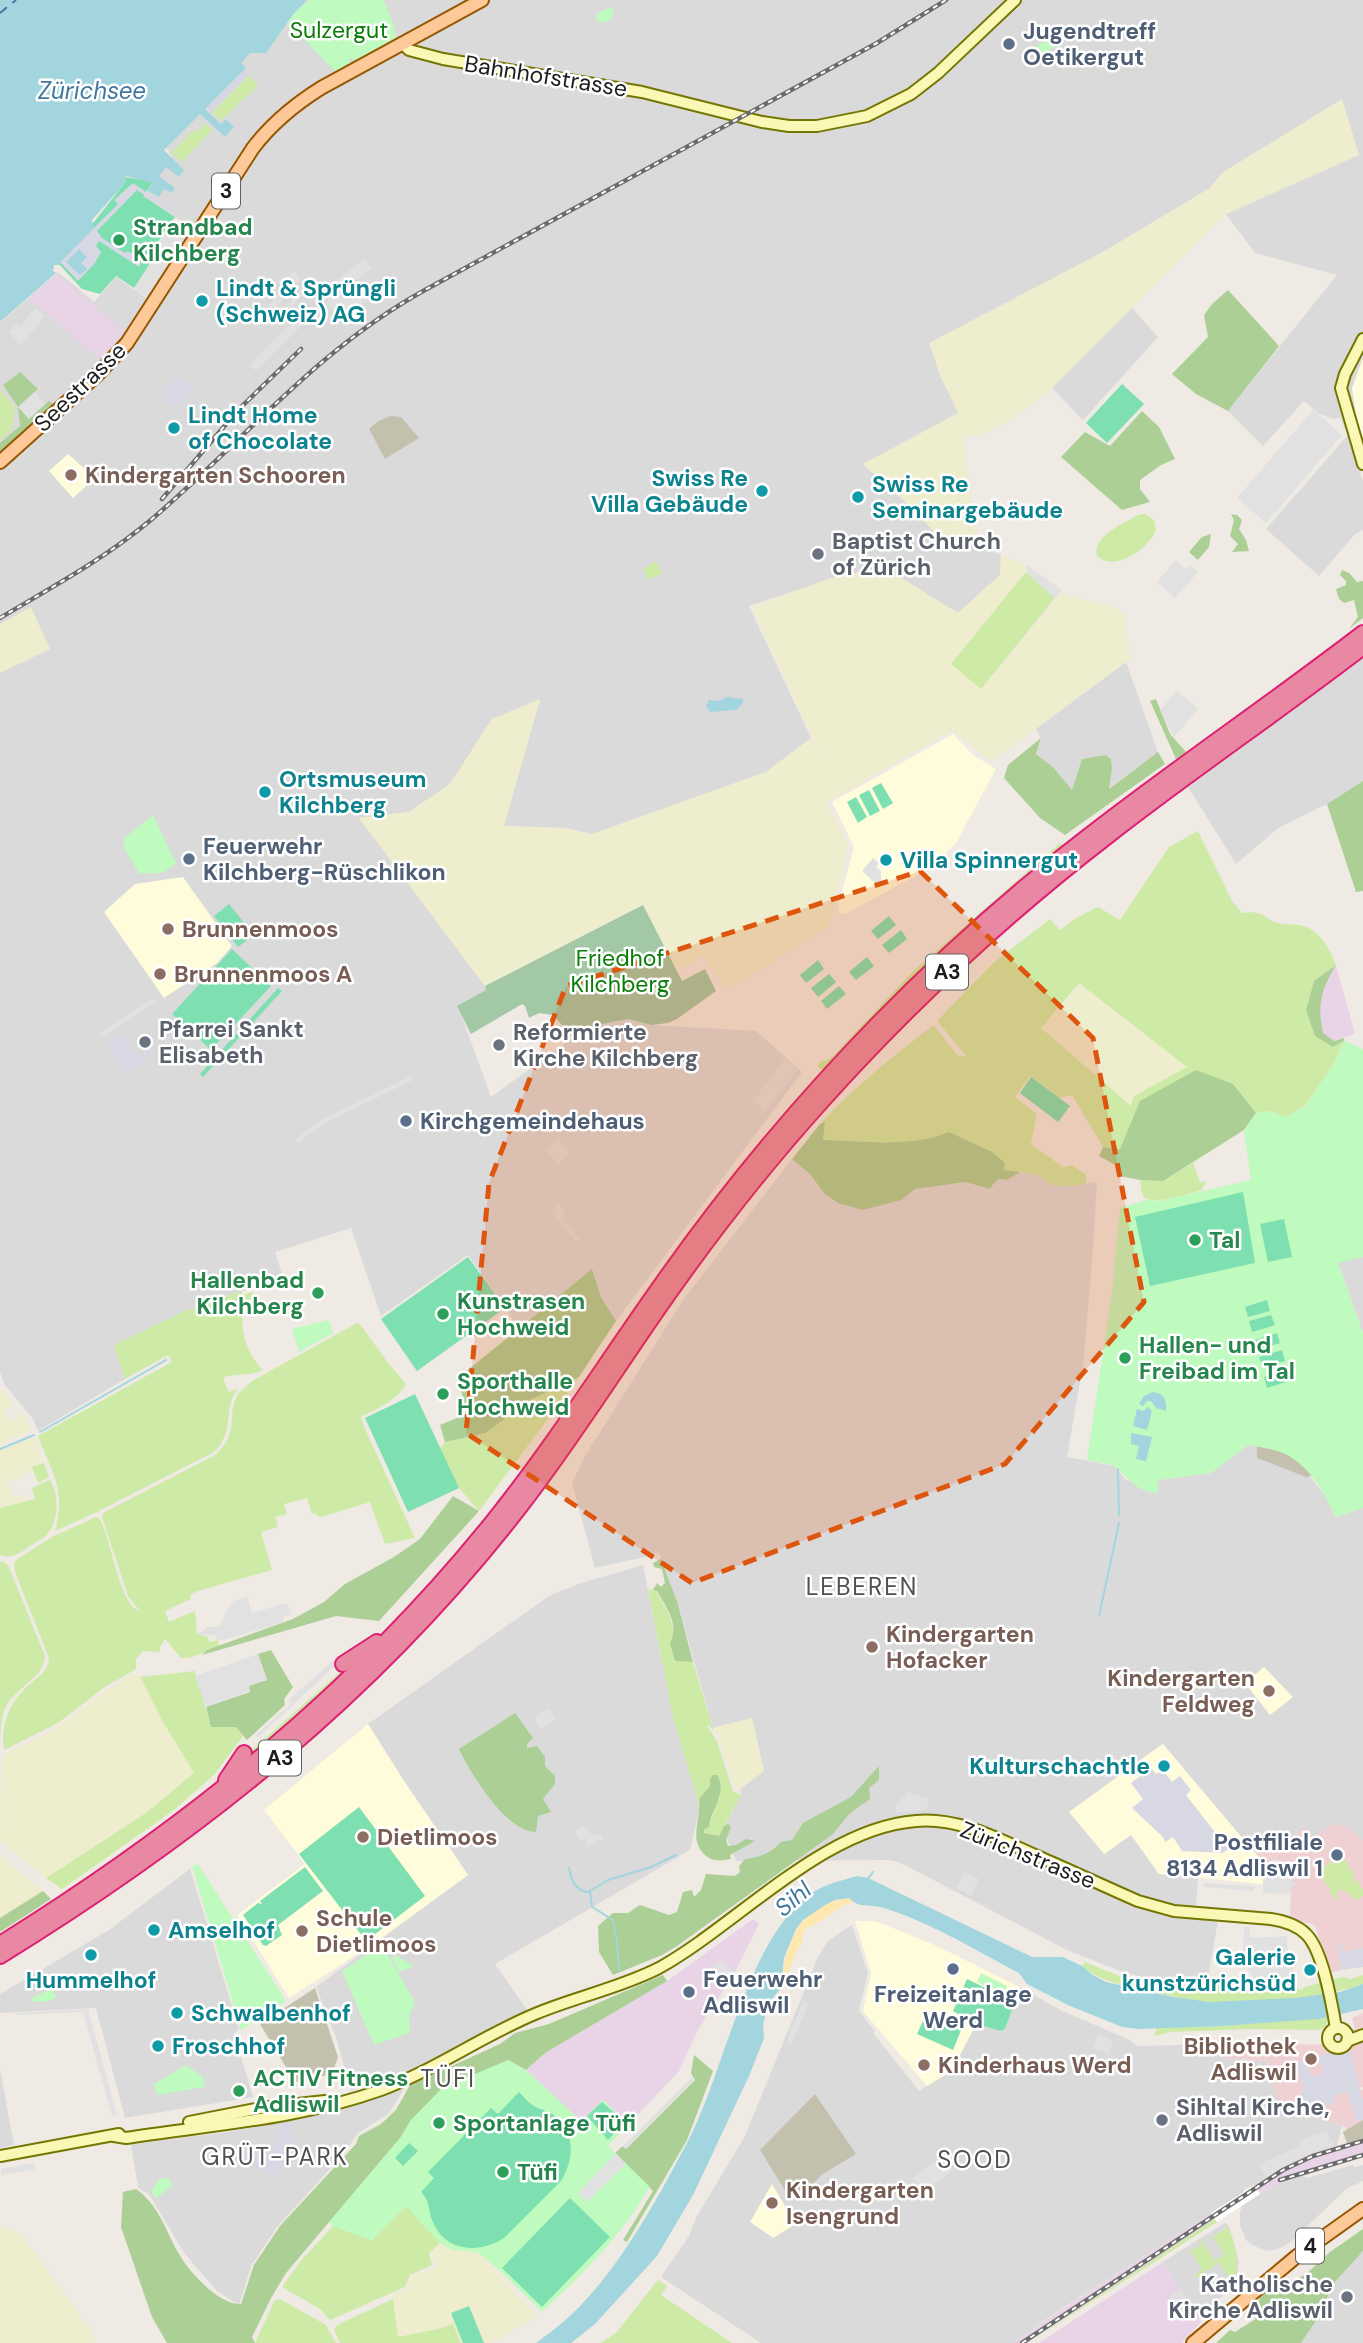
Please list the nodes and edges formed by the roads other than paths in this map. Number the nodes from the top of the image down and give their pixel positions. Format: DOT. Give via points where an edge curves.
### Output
graph roads {
  1 [pos="482,0"];
  2 [pos="1015,0"];
  3 [pos="402,43"];
  4 [pos="1363,339"];
  5 [pos="0,462"];
  6 [pos="1363,464"];
  7 [pos="1363,633"];
  8 [pos="1363,647"];
  9 [pos="409,1618"];
  10 [pos="343,1664"];
  11 [pos="244,1753"];
  12 [pos="212,1798"];
  13 [pos="0,1944"];
  14 [pos="0,1956"];
  15 [pos="1363,2034"];
  16 [pos="0,2156"];
  17 [pos="1363,2209"];
  18 [pos="1193,2343"];
  1 -- 3 [label="main road, Seestrasse / 3"];
  2 -- 3 [label="main road, Bahnhofstrasse" via="931,79 902,99 867,116 817,126 789,126 642,92 443,60"];
  3 -- 5 [label="main road, Seestrasse / 3" via="298,102 266,131 127,343"];
  4 -- 6 [label="main road" via="1341,388"];
  7 -- 9 [label="highway, A3" via="1059,859 956,947 873,1029 726,1196 534,1469"];
  8 -- 14 [label="highway, A3" via="1143,808 968,952 885,1033 732,1208 556,1459 431,1612 284,1754 216,1809"];
  9 -- 10 [label="highway"];
  9 -- 12 [label="highway, A3" via="296,1728"];
  11 -- 12 [label="highway"];
  12 -- 13 [label="highway, A3" via="114,1870"];
  15 -- 16 [label="main road, Zürichstrasse" via="1341,2031 1317,1950 1310,1938 1288,1923 1161,1908 984,1833 950,1823 914,1821 869,1832 825,1853 658,1968 548,2008 380,2090"];
  17 -- 18 [label="main road, 4" via="1297,2256"];
}
